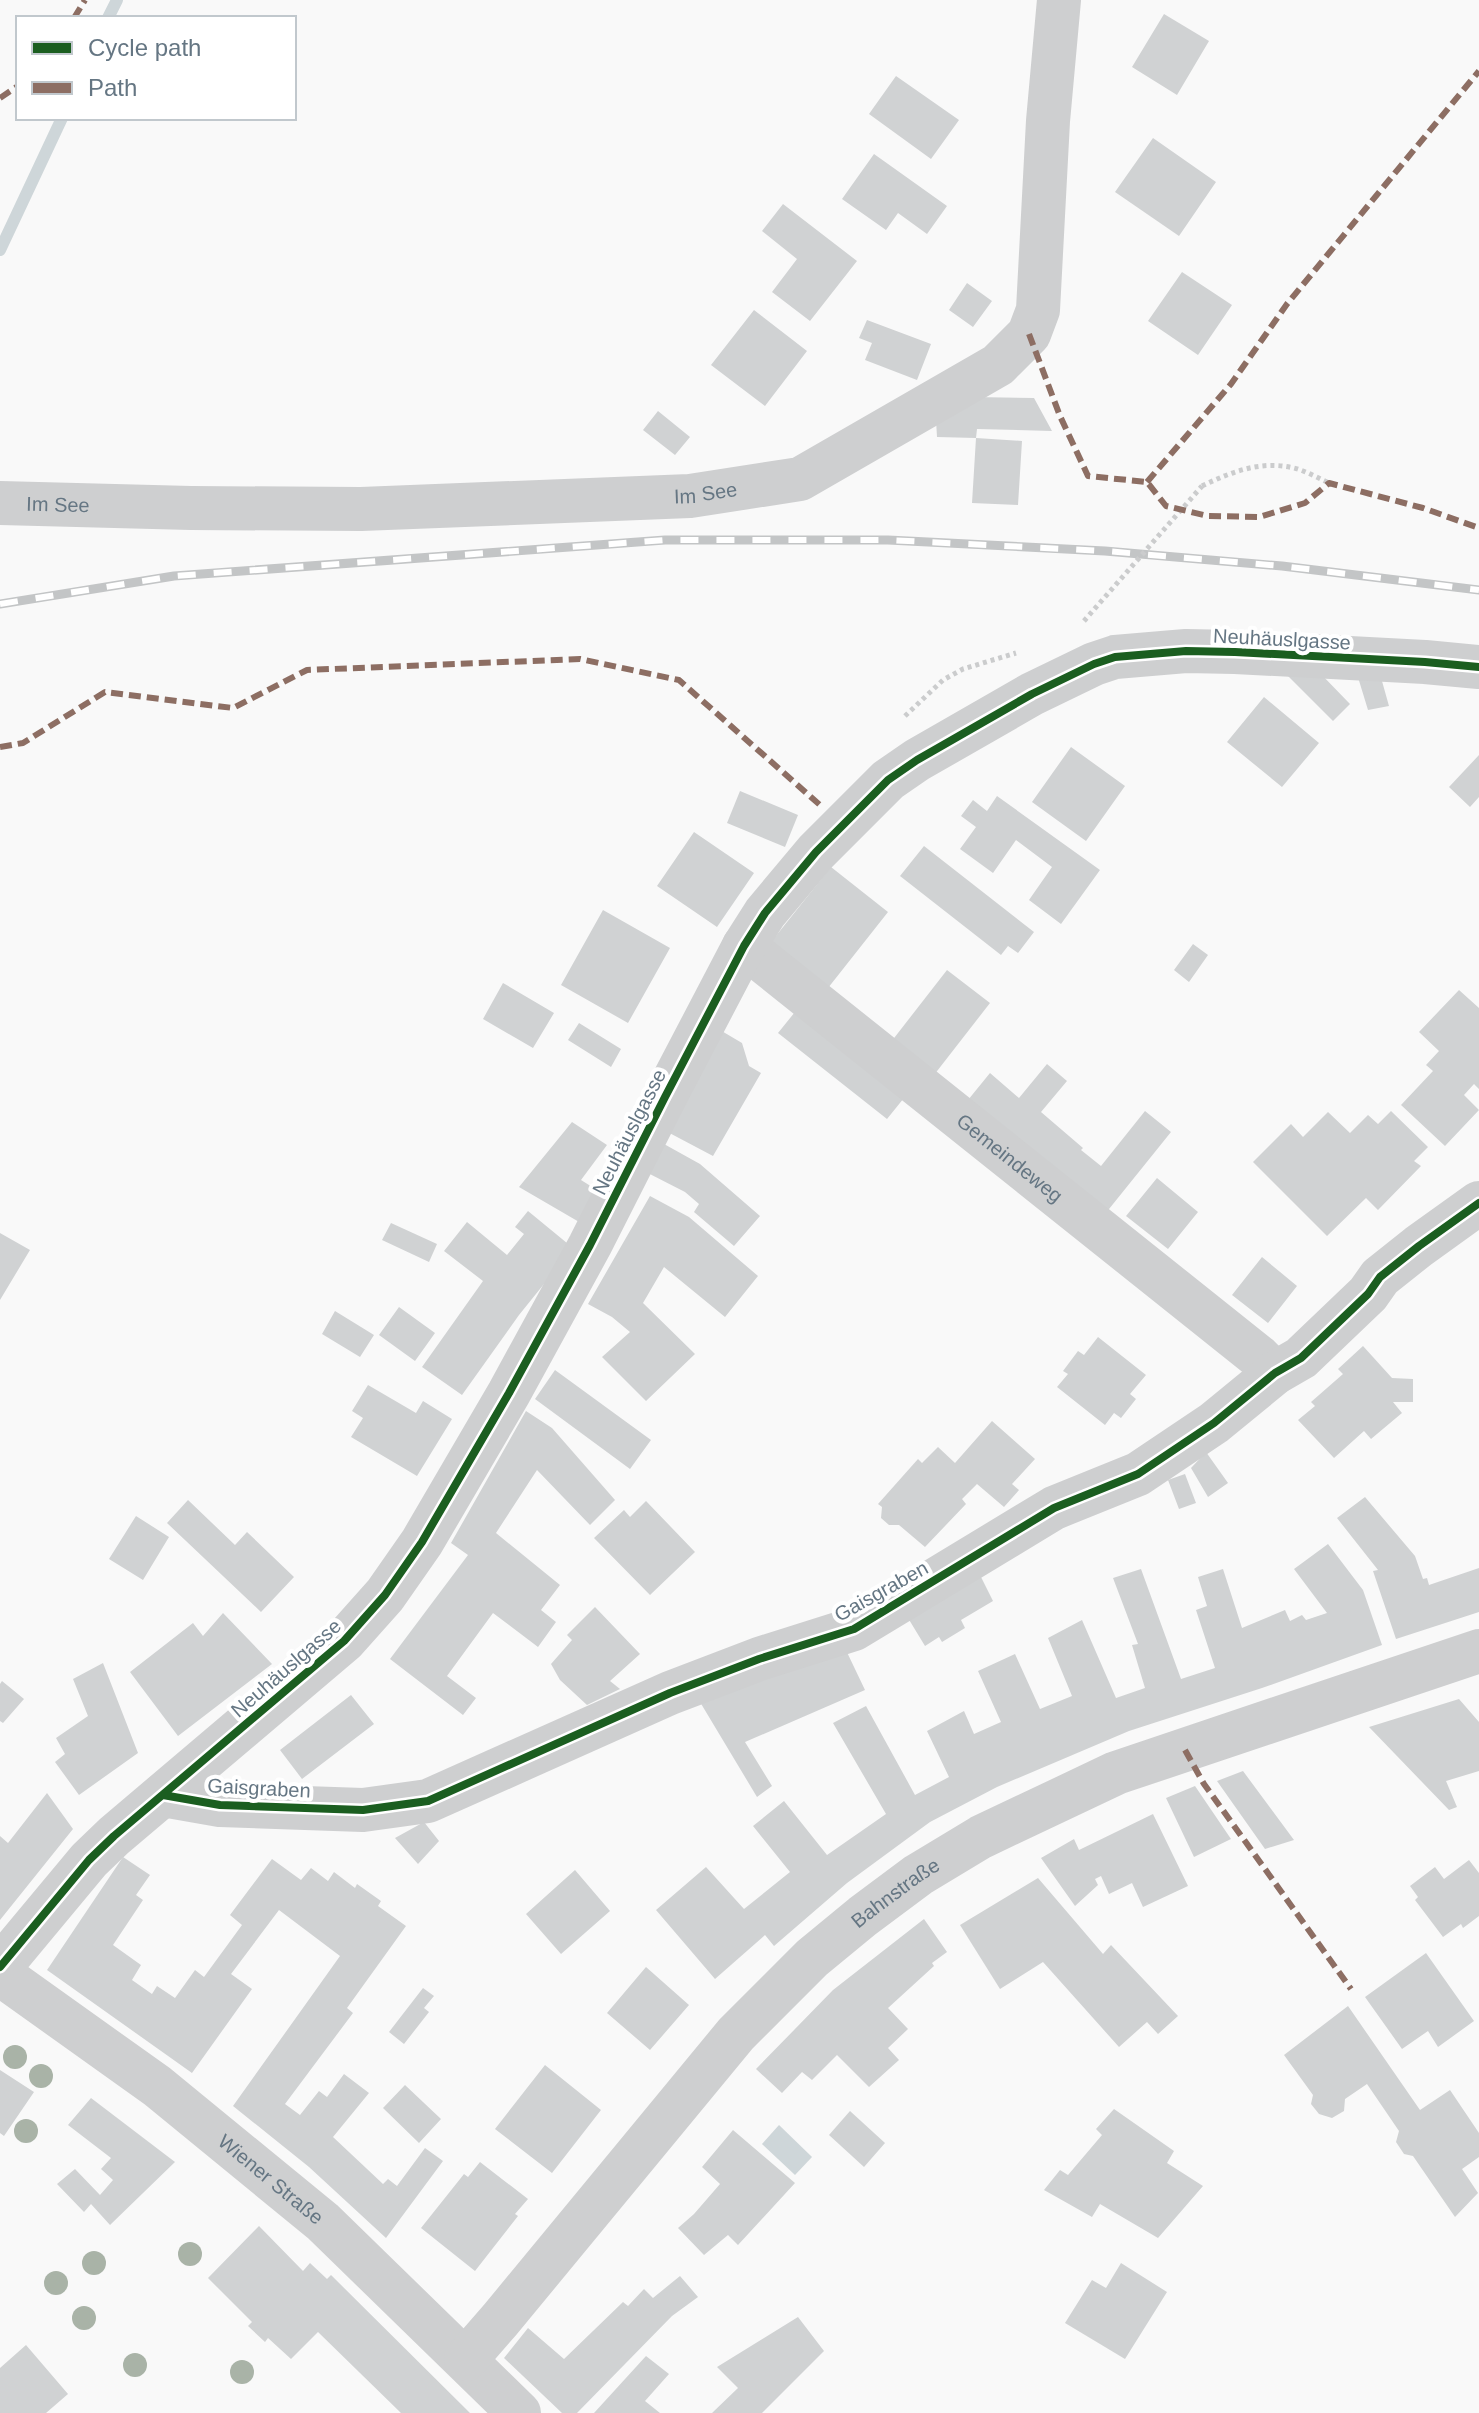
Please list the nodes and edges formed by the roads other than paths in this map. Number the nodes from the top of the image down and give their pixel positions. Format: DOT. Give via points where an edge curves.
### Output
graph roads {
  1 [pos="1059,0"];
  2 [pos="0,503"];
  3 [pos="1479,667"];
  4 [pos="744,946"];
  5 [pos="1479,1203"];
  6 [pos="1275,1373"];
  7 [pos="1479,1651"];
  8 [pos="163,1795"];
  9 [pos="0,1967"];
  10 [pos="0,1974"];
  11 [pos="466,2359"];
  12 [pos="519,2413"];
  1 -- 2 [label="street, Im See" via="1038,310 1029,334 998,365 800,479 690,496 361,509"];
  3 -- 4 [label="street, Neuhäuslgasse" via="1186,651 1094,664 1032,694 888,780 816,852"];
  4 -- 6 [label="street, Gemeindeweg"];
  4 -- 8 [label="street, Neuhäuslgasse" via="590,1245 415,1553 344,1641"];
  5 -- 6 [label="street, Gaisgraben" via="1380,1277 1301,1358"];
  6 -- 8 [label="street, Gaisgraben" via="1214,1423 1138,1474 1054,1508 854,1629 670,1693 428,1801 363,1810 220,1805"];
  7 -- 11 [label="street, Bahnstraße" via="1116,1773 981,1837 918,1875 812,1958 736,2034"];
  8 -- 9 [label="street, Neuhäuslgasse" via="89,1860"];
  10 -- 11 [label="street, Wiener Straße" via="157,2086 323,2222"];
  11 -- 12 [label="street, Wiener Straße"];
}
